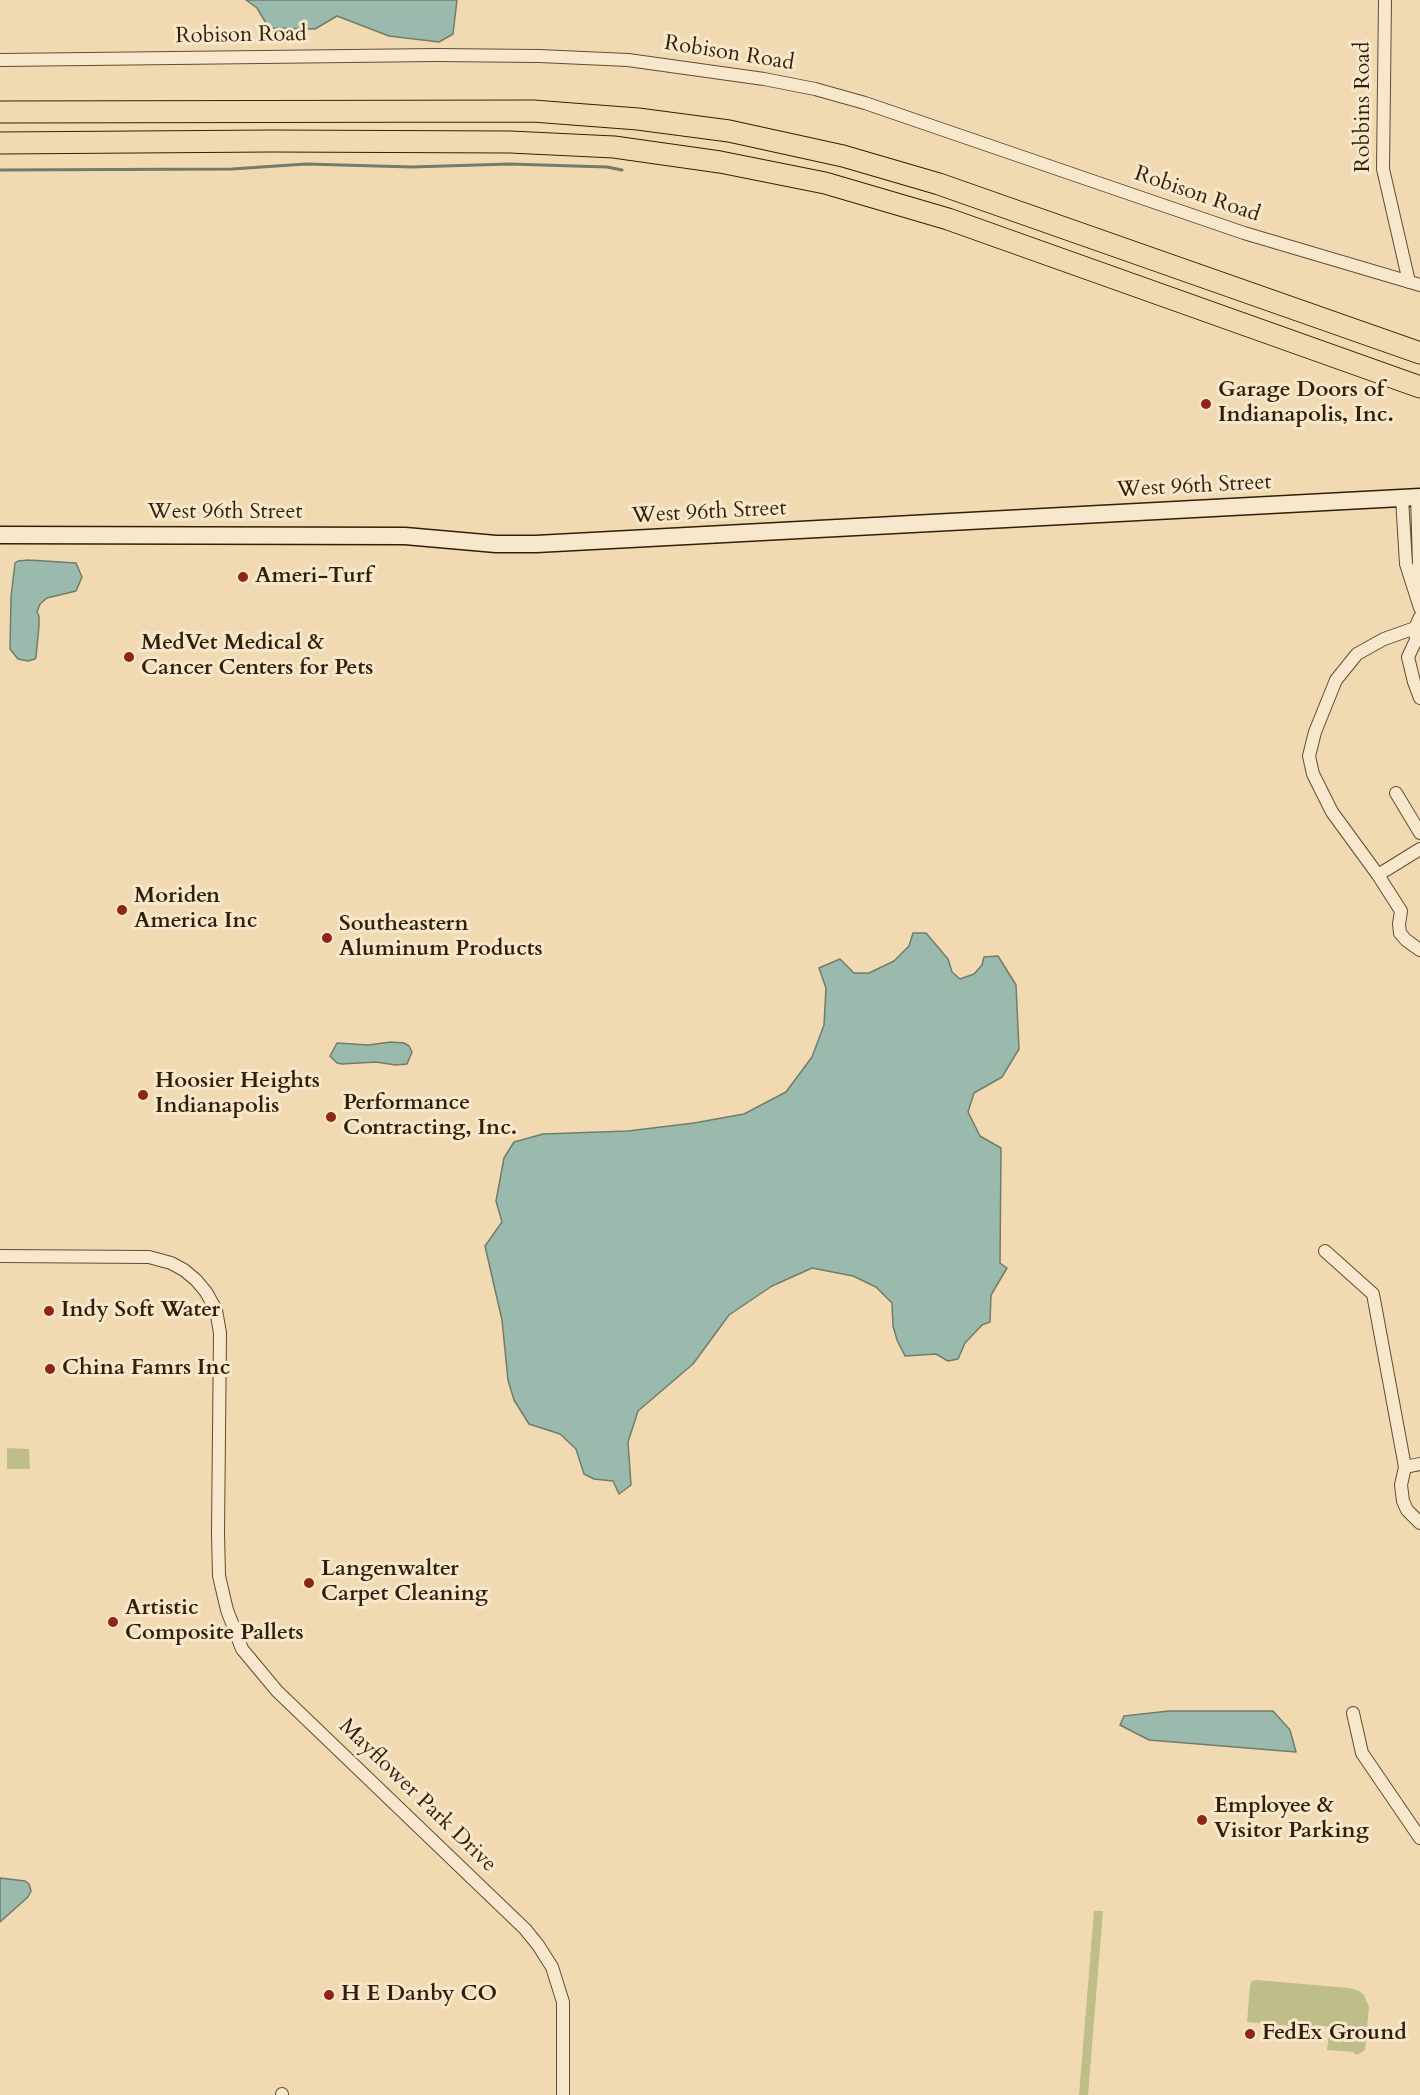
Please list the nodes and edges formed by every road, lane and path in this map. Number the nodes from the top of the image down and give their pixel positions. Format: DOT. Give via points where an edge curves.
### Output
graph roads {
  1 [pos="1385,0"];
  2 [pos="0,60"];
  3 [pos="0,112"];
  4 [pos="0,143"];
  5 [pos="1415,284"];
  6 [pos="1420,353"];
  7 [pos="1420,387"];
  8 [pos="1413,498"];
  9 [pos="0,535"];
  10 [pos="1420,608"];
  11 [pos="1418,632"];
  12 [pos="1420,698"];
  13 [pos="1396,793"];
  14 [pos="1420,833"];
  15 [pos="1420,849"];
  16 [pos="1378,874"];
  17 [pos="1420,950"];
  18 [pos="1325,1251"];
  19 [pos="0,1256"];
  20 [pos="1420,1464"];
  21 [pos="1405,1467"];
  22 [pos="1420,1523"];
  23 [pos="1353,1713"];
  24 [pos="1420,1838"];
  25 [pos="563,2095"];
  1 -- 5 [label="street, Robbins Road" via="1383,169"];
  2 -- 5 [label="street, Robison Road" via="539,56 628,60 764,79 865,103 1233,230"];
  3 -- 6 [label="highway" via="533,111 729,131 843,156 939,184"];
  4 -- 7 [label="highway" via="510,142 614,147 720,162 825,183 948,219"];
  8 -- 9 [label="street, West 96th Street" via="536,544 405,536"];
  8 -- 10 [label="street" via="1406,564"];
  11 -- 12 [label="street" via="1408,657"];
  11 -- 16 [label="street" via="1384,639 1357,654 1336,680 1309,756 1313,774 1332,812"];
  13 -- 14 [label="street"];
  15 -- 16 [label="street"];
  16 -- 17 [label="street" via="1401,911 1400,933"];
  18 -- 21 [label="street" via="1373,1294"];
  19 -- 25 [label="street, Mayflower Park Drive" via="149,1257 184,1270 206,1292 216,1310 220,1333 219,1576 242,1649 277,1691 525,1929 548,1959 564,2012"];
  20 -- 21 [label="street"];
  21 -- 22 [label="street" via="1402,1501"];
  23 -- 24 [label="street" via="1362,1753"];
}
